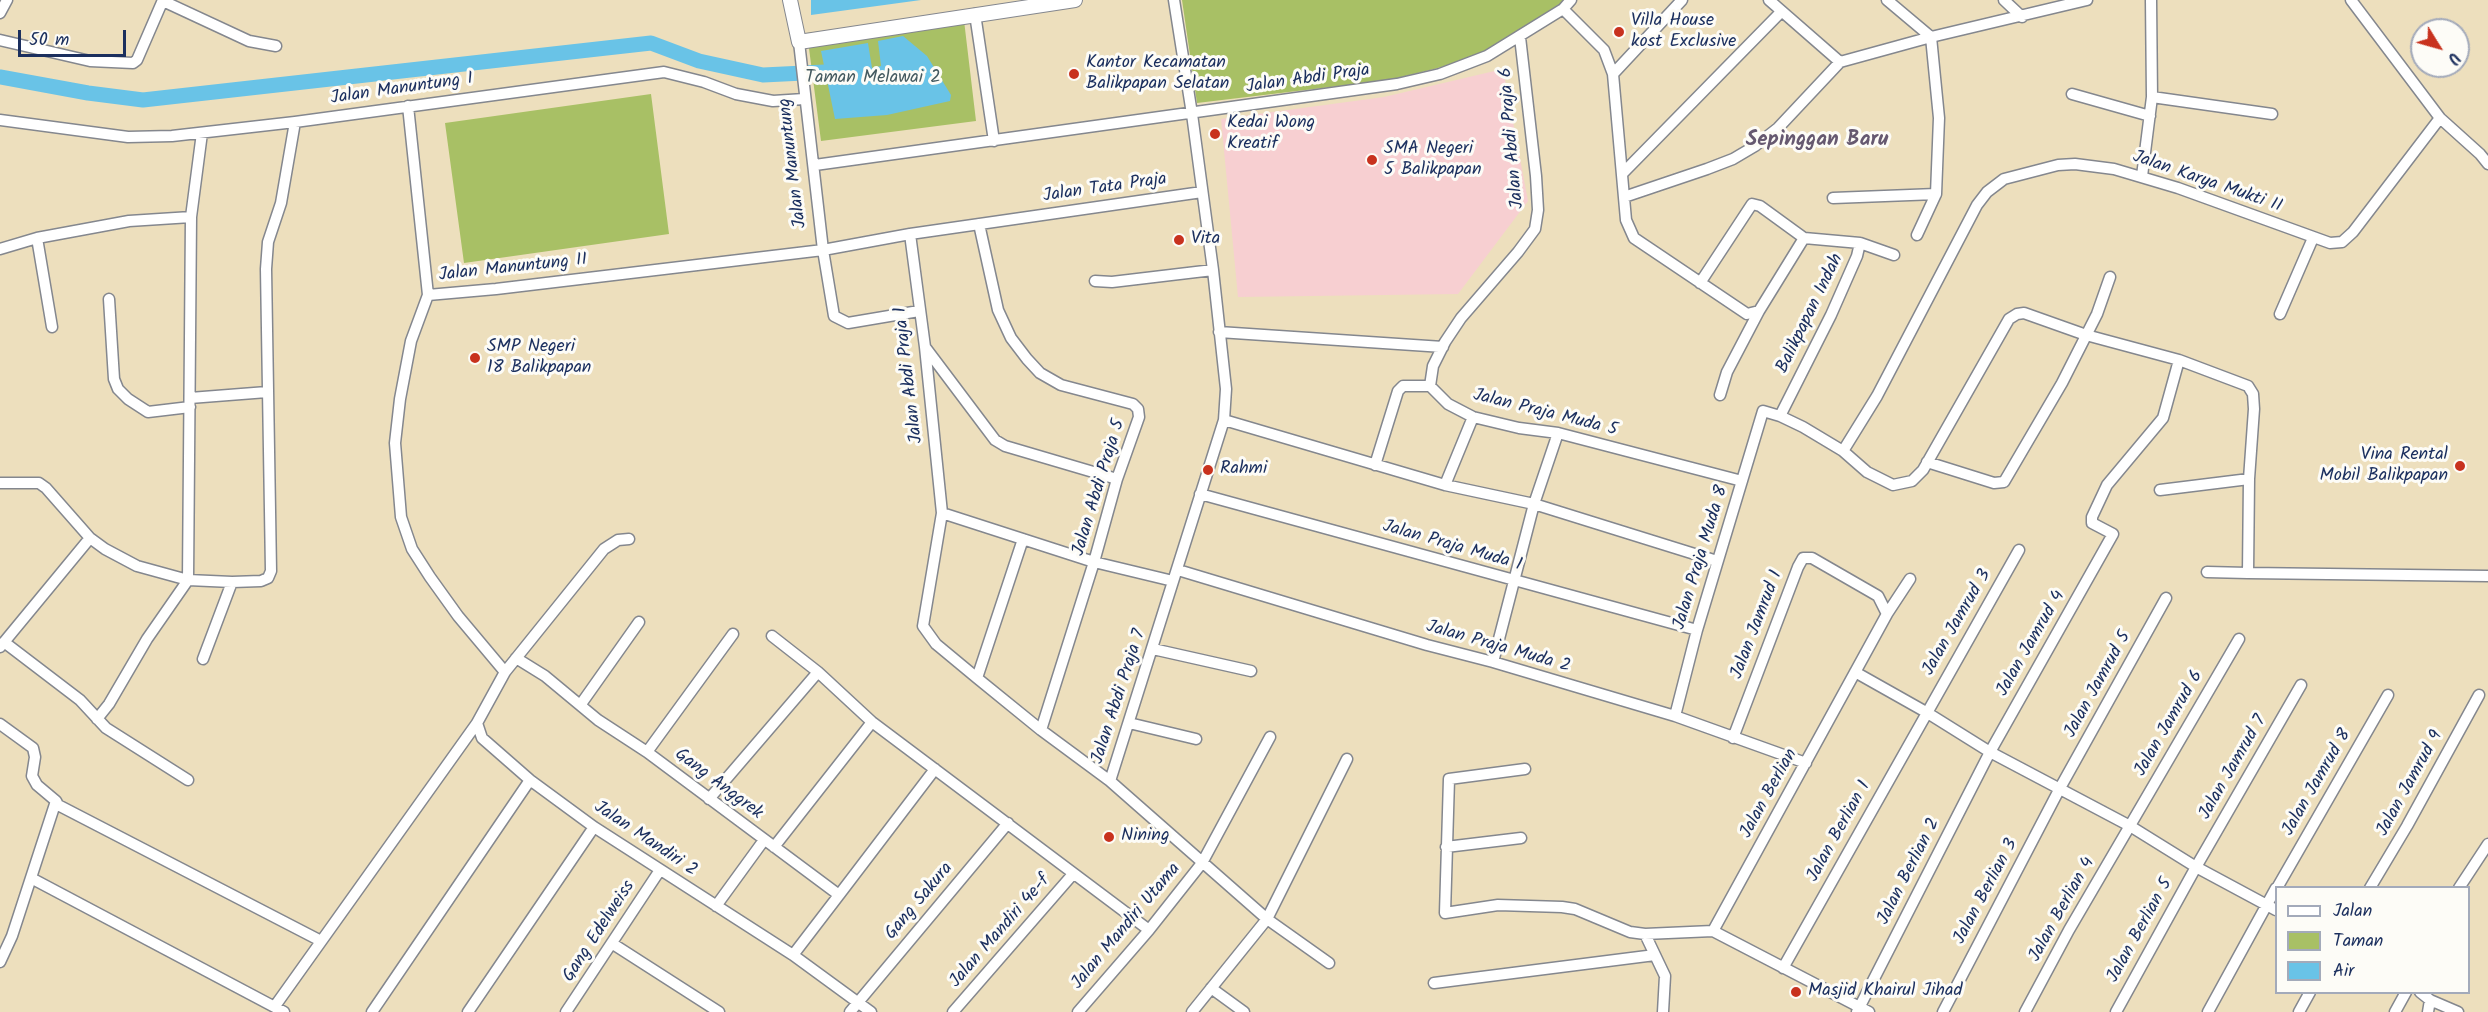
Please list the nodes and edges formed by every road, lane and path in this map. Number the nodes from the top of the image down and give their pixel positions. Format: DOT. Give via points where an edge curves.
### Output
graph roads {
  1 [pos="7,0"];
  2 [pos="790,0"];
  3 [pos="1074,0"];
  4 [pos="1174,0"];
  5 [pos="1571,0"];
  6 [pos="1682,0"];
  7 [pos="1769,0"];
  8 [pos="1887,0"];
  9 [pos="2004,0"];
  10 [pos="2087,0"];
  11 [pos="2151,0"];
  12 [pos="2351,0"];
  13 [pos="163,1"];
  14 [pos="2073,1"];
  15 [pos="1563,9"];
  16 [pos="1781,12"];
  17 [pos="0,14"];
  18 [pos="975,14"];
  19 [pos="2022,17"];
  20 [pos="1520,37"];
  21 [pos="1931,37"];
  22 [pos="0,40"];
  23 [pos="276,46"];
  24 [pos="800,46"];
  25 [pos="1840,62"];
  26 [pos="1613,74"];
  27 [pos="2072,94"];
  28 [pos="2152,97"];
  29 [pos="804,99"];
  30 [pos="408,106"];
  31 [pos="1192,114"];
  32 [pos="2272,114"];
  33 [pos="2150,116"];
  34 [pos="2440,118"];
  35 [pos="0,120"];
  36 [pos="295,122"];
  37 [pos="202,133"];
  38 [pos="994,141"];
  39 [pos="2484,152"];
  40 [pos="2488,164"];
  41 [pos="815,165"];
  42 [pos="1622,174"];
  43 [pos="2142,176"];
  44 [pos="1202,192"];
  45 [pos="1936,194"];
  46 [pos="1624,197"];
  47 [pos="1833,198"];
  48 [pos="191,217"];
  49 [pos="1013,219"];
  50 [pos="979,224"];
  51 [pos="910,234"];
  52 [pos="1917,235"];
  53 [pos="37,238"];
  54 [pos="1804,238"];
  55 [pos="2313,238"];
  56 [pos="1860,243"];
  57 [pos="0,249"];
  58 [pos="822,250"];
  59 [pos="1894,255"];
  60 [pos="1213,270"];
  61 [pos="2110,277"];
  62 [pos="1095,281"];
  63 [pos="1700,283"];
  64 [pos="428,295"];
  65 [pos="109,299"];
  66 [pos="919,311"];
  67 [pos="1759,311"];
  68 [pos="2280,314"];
  69 [pos="1219,326"];
  70 [pos="52,327"];
  71 [pos="2086,335"];
  72 [pos="1444,344"];
  73 [pos="925,346"];
  74 [pos="2179,360"];
  75 [pos="1430,386"];
  76 [pos="267,392"];
  77 [pos="1720,395"];
  78 [pos="190,403"];
  79 [pos="1780,416"];
  80 [pos="1473,417"];
  81 [pos="1224,420"];
  82 [pos="1558,433"];
  83 [pos="1843,451"];
  84 [pos="1927,462"];
  85 [pos="1375,465"];
  86 [pos="1117,479"];
  87 [pos="2249,479"];
  88 [pos="1742,481"];
  89 [pos="0,483"];
  90 [pos="1445,485"];
  91 [pos="2160,490"];
  92 [pos="1200,494"];
  93 [pos="1534,504"];
  94 [pos="942,513"];
  95 [pos="90,538"];
  96 [pos="630,539"];
  97 [pos="1023,539"];
  98 [pos="2019,550"];
  99 [pos="1717,561"];
  100 [pos="1094,562"];
  101 [pos="1178,570"];
  102 [pos="2207,572"];
  103 [pos="2248,573"];
  104 [pos="2488,576"];
  105 [pos="1910,579"];
  106 [pos="188,580"];
  107 [pos="1173,581"];
  108 [pos="232,582"];
  109 [pos="1514,582"];
  110 [pos="2166,598"];
  111 [pos="1887,614"];
  112 [pos="639,622"];
  113 [pos="1697,630"];
  114 [pos="733,634"];
  115 [pos="772,636"];
  116 [pos="2239,639"];
  117 [pos="2,645"];
  118 [pos="1154,649"];
  119 [pos="516,658"];
  120 [pos="203,659"];
  121 [pos="1493,662"];
  122 [pos="1251,671"];
  123 [pos="505,672"];
  124 [pos="818,672"];
  125 [pos="1856,672"];
  126 [pos="977,678"];
  127 [pos="2301,685"];
  128 [pos="2388,695"];
  129 [pos="2479,695"];
  130 [pos="581,704"];
  131 [pos="1926,712"];
  132 [pos="1675,716"];
  133 [pos="97,719"];
  134 [pos="872,722"];
  135 [pos="477,723"];
  136 [pos="1129,723"];
  137 [pos="0,724"];
  138 [pos="1041,730"];
  139 [pos="1270,737"];
  140 [pos="1733,738"];
  141 [pos="1196,739"];
  142 [pos="647,752"];
  143 [pos="1990,752"];
  144 [pos="1347,759"];
  145 [pos="1806,763"];
  146 [pos="935,769"];
  147 [pos="1525,769"];
  148 [pos="189,780"];
  149 [pos="530,780"];
  150 [pos="1110,781"];
  151 [pos="2060,788"];
  152 [pos="709,799"];
  153 [pos="56,801"];
  154 [pos="1008,823"];
  155 [pos="2130,825"];
  156 [pos="594,826"];
  157 [pos="1521,838"];
  158 [pos="764,840"];
  159 [pos="2488,844"];
  160 [pos="774,847"];
  161 [pos="1446,847"];
  162 [pos="1202,863"];
  163 [pos="2196,867"];
  164 [pos="660,870"];
  165 [pos="1073,874"];
  166 [pos="31,878"];
  167 [pos="2278,886"];
  168 [pos="2371,886"];
  169 [pos="2460,886"];
  170 [pos="839,895"];
  171 [pos="716,906"];
  172 [pos="2272,907"];
  173 [pos="1267,919"];
  174 [pos="1149,930"];
  175 [pos="1713,931"];
  176 [pos="1645,934"];
  177 [pos="321,940"];
  178 [pos="613,944"];
  179 [pos="793,955"];
  180 [pos="1655,955"];
  181 [pos="0,962"];
  182 [pos="1329,963"];
  183 [pos="1783,969"];
  184 [pos="1434,983"];
  185 [pos="1211,988"];
  186 [pos="2309,994"];
  187 [pos="2405,994"];
  188 [pos="2421,994"];
  189 [pos="2430,1000"];
  190 [pos="857,1001"];
  191 [pos="279,1009"];
  192 [pos="1861,1010"];
  193 [pos="372,1012"];
  194 [pos="468,1012"];
  195 [pos="567,1012"];
  196 [pos="719,1012"];
  197 [pos="850,1012"];
  198 [pos="871,1012"];
  199 [pos="953,1012"];
  200 [pos="1078,1012"];
  201 [pos="1192,1012"];
  202 [pos="1244,1012"];
  203 [pos="1663,1012"];
  204 [pos="1943,1012"];
  205 [pos="2025,1012"];
  206 [pos="2116,1012"];
  207 [pos="2208,1012"];
  208 [pos="2299,1012"];
  209 [pos="2395,1012"];
  210 [pos="2428,1012"];
  211 [pos="2458,1012"];
  1 -- 17 [label="street"];
  2 -- 24 [label="street"];
  3 -- 18 [label="street"];
  4 -- 31 [label="street, Jalan Abdi Praja 7"];
  5 -- 15 [label="street, Jalan Abdi Praja"];
  6 -- 26 [label="street"];
  7 -- 16 [label="street"];
  8 -- 21 [label="street"];
  9 -- 19 [label="street"];
  10 -- 14 [label="street"];
  11 -- 28 [label="street"];
  12 -- 34 [label="street"];
  13 -- 22 [label="street" via="133,63 90,61"];
  13 -- 23 [label="street" via="249,41"];
  14 -- 19 [label="street"];
  15 -- 20 [label="street, Jalan Abdi Praja"];
  15 -- 26 [label="street" via="1604,50"];
  16 -- 25 [label="street"];
  16 -- 42 [label="street"];
  18 -- 24 [label="street"];
  18 -- 38 [label="street"];
  19 -- 21 [label="street"];
  20 -- 31 [label="street, Jalan Abdi Praja" via="1487,56 1440,74 1397,84"];
  20 -- 72 [label="street, Jalan Abdi Praja 6" via="1536,176 1535,229"];
  21 -- 25 [label="street"];
  21 -- 45 [label="street" via="1939,118"];
  24 -- 29 [label="street, Jalan Manuntung"];
  25 -- 46 [label="street" via="1778,128 1755,146 1733,159"];
  26 -- 42 [label="street"];
  27 -- 33 [label="street"];
  28 -- 32 [label="street"];
  28 -- 33 [label="street"];
  29 -- 30 [label="street, Jalan Manuntung I" via="773,101 736,94 664,72"];
  29 -- 41 [label="street, Jalan Manuntung"];
  30 -- 36 [label="street, Jalan Manuntung I"];
  30 -- 64 [label="street"];
  31 -- 38 [label="street, Jalan Abdi Praja"];
  31 -- 44 [label="street, Jalan Abdi Praja 7"];
  33 -- 43 [label="street"];
  34 -- 39 [label="street"];
  34 -- 55 [label="street, Jalan Karya Mukti II" via="2354,232 2342,242"];
  35 -- 37 [label="street, Jalan Manuntung I" via="128,137"];
  36 -- 37 [label="street, Jalan Manuntung I"];
  36 -- 76 [label="street" via="281,203 268,242"];
  37 -- 48 [label="street"];
  38 -- 41 [label="street, Jalan Abdi Praja"];
  39 -- 40 [label="street"];
  41 -- 58 [label="street, Jalan Manuntung"];
  42 -- 46 [label="street"];
  43 -- 55 [label="street, Jalan Karya Mukti II"];
  43 -- 83 [label="street, Jalan Karya Mukti II" via="2114,169 2058,165 2004,179 1987,192"];
  44 -- 49 [label="street, Jalan Tata Praja"];
  44 -- 60 [label="street, Jalan Abdi Praja 7"];
  45 -- 47 [label="street"];
  45 -- 52 [label="street"];
  46 -- 63 [label="street" via="1626,220 1634,238"];
  48 -- 53 [label="street" via="129,221"];
  48 -- 78 [label="street"];
  49 -- 50 [label="street, Jalan Manuntung II"];
  50 -- 51 [label="street, Jalan Manuntung II"];
  50 -- 86 [label="street, Jalan Abdi Praja 5" via="998,310 1011,338 1027,359 1061,385 1138,409 1139,417"];
  51 -- 58 [label="street, Jalan Manuntung II"];
  51 -- 66 [label="street, Jalan Abdi Praja 1"];
  53 -- 57 [label="street"];
  53 -- 70 [label="street"];
  54 -- 56 [label="street, Balikpapan Indah"];
  54 -- 63 [label="street" via="1752,204"];
  54 -- 67 [label="street"];
  55 -- 68 [label="street"];
  56 -- 59 [label="street"];
  56 -- 79 [label="street, Balikpapan Indah" via="1831,315"];
  58 -- 64 [label="street, Jalan Manuntung II"];
  58 -- 66 [label="street, Jalan Manuntung" via="834,316 840,321"];
  60 -- 62 [label="street"];
  60 -- 69 [label="street, Jalan Abdi Praja 7"];
  61 -- 71 [label="street"];
  63 -- 67 [label="street" via="1743,313"];
  64 -- 123 [label="street, Jalan Manuntung II" via="411,341 400,399 395,443 401,517 412,549 430,577"];
  65 -- 78 [label="street" via="118,389 148,412"];
  66 -- 73 [label="street, Jalan Abdi Praja 1"];
  67 -- 77 [label="street" via="1727,372"];
  69 -- 72 [label="street"];
  69 -- 81 [label="street, Jalan Abdi Praja 7" via="1226,389"];
  71 -- 74 [label="street"];
  71 -- 84 [label="street" via="2024,313 2009,319"];
  71 -- 84 [label="street" via="2004,482 1994,483"];
  72 -- 75 [label="street" via="1432,366"];
  73 -- 86 [label="street" via="995,440"];
  73 -- 94 [label="street, Jalan Abdi Praja 1"];
  74 -- 87 [label="street" via="2248,386 2253,394"];
  74 -- 143 [label="street, Jalan Jamrud 4" via="2163,418 2107,486 2092,517 2092,523 2113,534"];
  75 -- 80 [label="street, Jalan Praja Muda 5" via="1448,404"];
  75 -- 85 [label="street" via="1403,386 1398,391"];
  76 -- 78 [label="street"];
  76 -- 108 [label="street" via="271,571 261,581"];
  78 -- 106 [label="street"];
  79 -- 83 [label="street"];
  79 -- 88 [label="street, Jalan Praja Muda 8" via="1763,411"];
  80 -- 82 [label="street, Jalan Praja Muda 5"];
  80 -- 90 [label="street"];
  81 -- 85 [label="street"];
  81 -- 92 [label="street, Jalan Abdi Praja 7"];
  82 -- 88 [label="street, Jalan Praja Muda 5"];
  82 -- 93 [label="street"];
  83 -- 84 [label="street" via="1867,472 1893,485 1912,481"];
  85 -- 90 [label="street"];
  86 -- 100 [label="street, Jalan Abdi Praja 5"];
  87 -- 91 [label="street"];
  87 -- 103 [label="street"];
  88 -- 99 [label="street, Jalan Praja Muda 8"];
  89 -- 95 [label="street" via="39,483"];
  90 -- 93 [label="street"];
  92 -- 101 [label="street, Jalan Abdi Praja 7"];
  92 -- 109 [label="street, Jalan Praja Muda 1"];
  93 -- 99 [label="street"];
  93 -- 109 [label="street"];
  94 -- 97 [label="street"];
  94 -- 126 [label="street, Jalan Abdi Praja 1" via="923,626 936,644"];
  95 -- 106 [label="street" via="129,562"];
  95 -- 117 [label="street"];
  96 -- 119 [label="street" via="618,540 604,549"];
  97 -- 100 [label="street"];
  97 -- 126 [label="street"];
  98 -- 131 [label="street, Jalan Jamrud 3"];
  99 -- 113 [label="street, Jalan Praja Muda 8"];
  100 -- 107 [label="street"];
  100 -- 138 [label="street, Jalan Abdi Praja 5"];
  101 -- 107 [label="street, Jalan Abdi Praja 7"];
  101 -- 121 [label="street, Jalan Praja Muda 2"];
  102 -- 103 [label="street"];
  103 -- 104 [label="street"];
  105 -- 111 [label="street, Jalan Berlian"];
  106 -- 108 [label="street"];
  106 -- 133 [label="street"];
  107 -- 118 [label="street, Jalan Abdi Praja 7"];
  108 -- 120 [label="street"];
  109 -- 113 [label="street, Jalan Praja Muda 1"];
  109 -- 121 [label="street"];
  110 -- 151 [label="street, Jalan Jamrud 5"];
  111 -- 125 [label="street, Jalan Berlian"];
  111 -- 140 [label="street, Jalan Jamrud 1" via="1878,596 1812,558 1803,558"];
  112 -- 130 [label="street"];
  113 -- 132 [label="street, Jalan Praja Muda 8"];
  114 -- 142 [label="street"];
  115 -- 124 [label="street"];
  116 -- 155 [label="street, Jalan Jamrud 6"];
  117 -- 133 [label="street" via="80,700"];
  118 -- 122 [label="street"];
  118 -- 136 [label="street, Jalan Abdi Praja 7"];
  119 -- 123 [label="street"];
  119 -- 130 [label="street, Gang Anggrek"];
  121 -- 132 [label="street, Jalan Praja Muda 2"];
  123 -- 135 [label="street"];
  124 -- 134 [label="street"];
  124 -- 152 [label="street"];
  125 -- 131 [label="street"];
  125 -- 145 [label="street, Jalan Berlian"];
  126 -- 138 [label="street"];
  127 -- 163 [label="street, Jalan Jamrud 7"];
  128 -- 167 [label="street, Jalan Jamrud 8"];
  129 -- 168 [label="street, Jalan Jamrud 9"];
  130 -- 142 [label="street, Gang Anggrek"];
  131 -- 143 [label="street"];
  131 -- 183 [label="street, Jalan Berlian 1"];
  132 -- 140 [label="street, Jalan Praja Muda 2"];
  133 -- 148 [label="street"];
  134 -- 146 [label="street"];
  134 -- 160 [label="street"];
  135 -- 149 [label="street, Jalan Mandiri 2" via="482,738"];
  135 -- 177 [label="street"];
  136 -- 141 [label="street"];
  136 -- 150 [label="street, Jalan Abdi Praja 7"];
  137 -- 153 [label="street" via="33,748 32,776"];
  138 -- 150 [label="street"];
  139 -- 162 [label="street, Jalan Mandiri Utama"];
  140 -- 145 [label="street, Jalan Praja Muda 2"];
  142 -- 152 [label="street, Gang Anggrek"];
  143 -- 151 [label="street"];
  143 -- 192 [label="street, Jalan Berlian 2"];
  144 -- 173 [label="street"];
  145 -- 175 [label="street, Jalan Berlian"];
  146 -- 154 [label="street"];
  146 -- 170 [label="street"];
  147 -- 161 [label="street" via="1449,779"];
  149 -- 156 [label="street, Jalan Mandiri 2"];
  149 -- 193 [label="street"];
  150 -- 162 [label="street, Jalan Abdi Praja 7"];
  151 -- 155 [label="street"];
  151 -- 204 [label="street, Jalan Berlian 3"];
  152 -- 158 [label="street, Gang Anggrek"];
  153 -- 166 [label="street"];
  153 -- 177 [label="street"];
  154 -- 165 [label="street"];
  154 -- 190 [label="street, Gang Sakura"];
  155 -- 163 [label="street"];
  155 -- 205 [label="street, Jalan Berlian 4"];
  156 -- 164 [label="street, Jalan Mandiri 2"];
  156 -- 194 [label="street"];
  157 -- 161 [label="street"];
  158 -- 160 [label="street, Gang Anggrek"];
  158 -- 171 [label="street"];
  159 -- 169 [label="street"];
  160 -- 170 [label="street, Gang Anggrek"];
  161 -- 176 [label="street" via="1445,913 1498,905 1562,907"];
  162 -- 173 [label="street, Jalan Abdi Praja 7"];
  162 -- 174 [label="street, Jalan Mandiri Utama"];
  163 -- 172 [label="street"];
  163 -- 206 [label="street, Jalan Berlian 5"];
  164 -- 171 [label="street, Jalan Mandiri 2"];
  164 -- 178 [label="street, Gang Edelweiss"];
  165 -- 174 [label="street"];
  165 -- 199 [label="street, Jalan Mandiri 4e-f"];
  166 -- 181 [label="street"];
  166 -- 191 [label="street"];
  170 -- 179 [label="street"];
  171 -- 179 [label="street, Jalan Mandiri 2"];
  172 -- 207 [label="street, Jalan Jamrud 8"];
  173 -- 182 [label="street, Jalan Abdi Praja 7"];
  173 -- 185 [label="street"];
  174 -- 200 [label="street, Jalan Mandiri Utama"];
  175 -- 176 [label="street"];
  175 -- 183 [label="street"];
  176 -- 180 [label="street"];
  177 -- 191 [label="street"];
  178 -- 195 [label="street, Gang Edelweiss"];
  178 -- 196 [label="street"];
  179 -- 190 [label="street, Jalan Mandiri 2"];
  180 -- 184 [label="street"];
  180 -- 203 [label="street" via="1665,976"];
  183 -- 192 [label="street"];
  185 -- 201 [label="street"];
  185 -- 202 [label="street"];
  186 -- 208 [label="street"];
  187 -- 209 [label="street"];
  188 -- 189 [label="street"];
  189 -- 210 [label="street"];
  189 -- 211 [label="street"];
  190 -- 197 [label="street, Gang Sakura"];
  190 -- 198 [label="street, Jalan Mandiri 2"];
}
